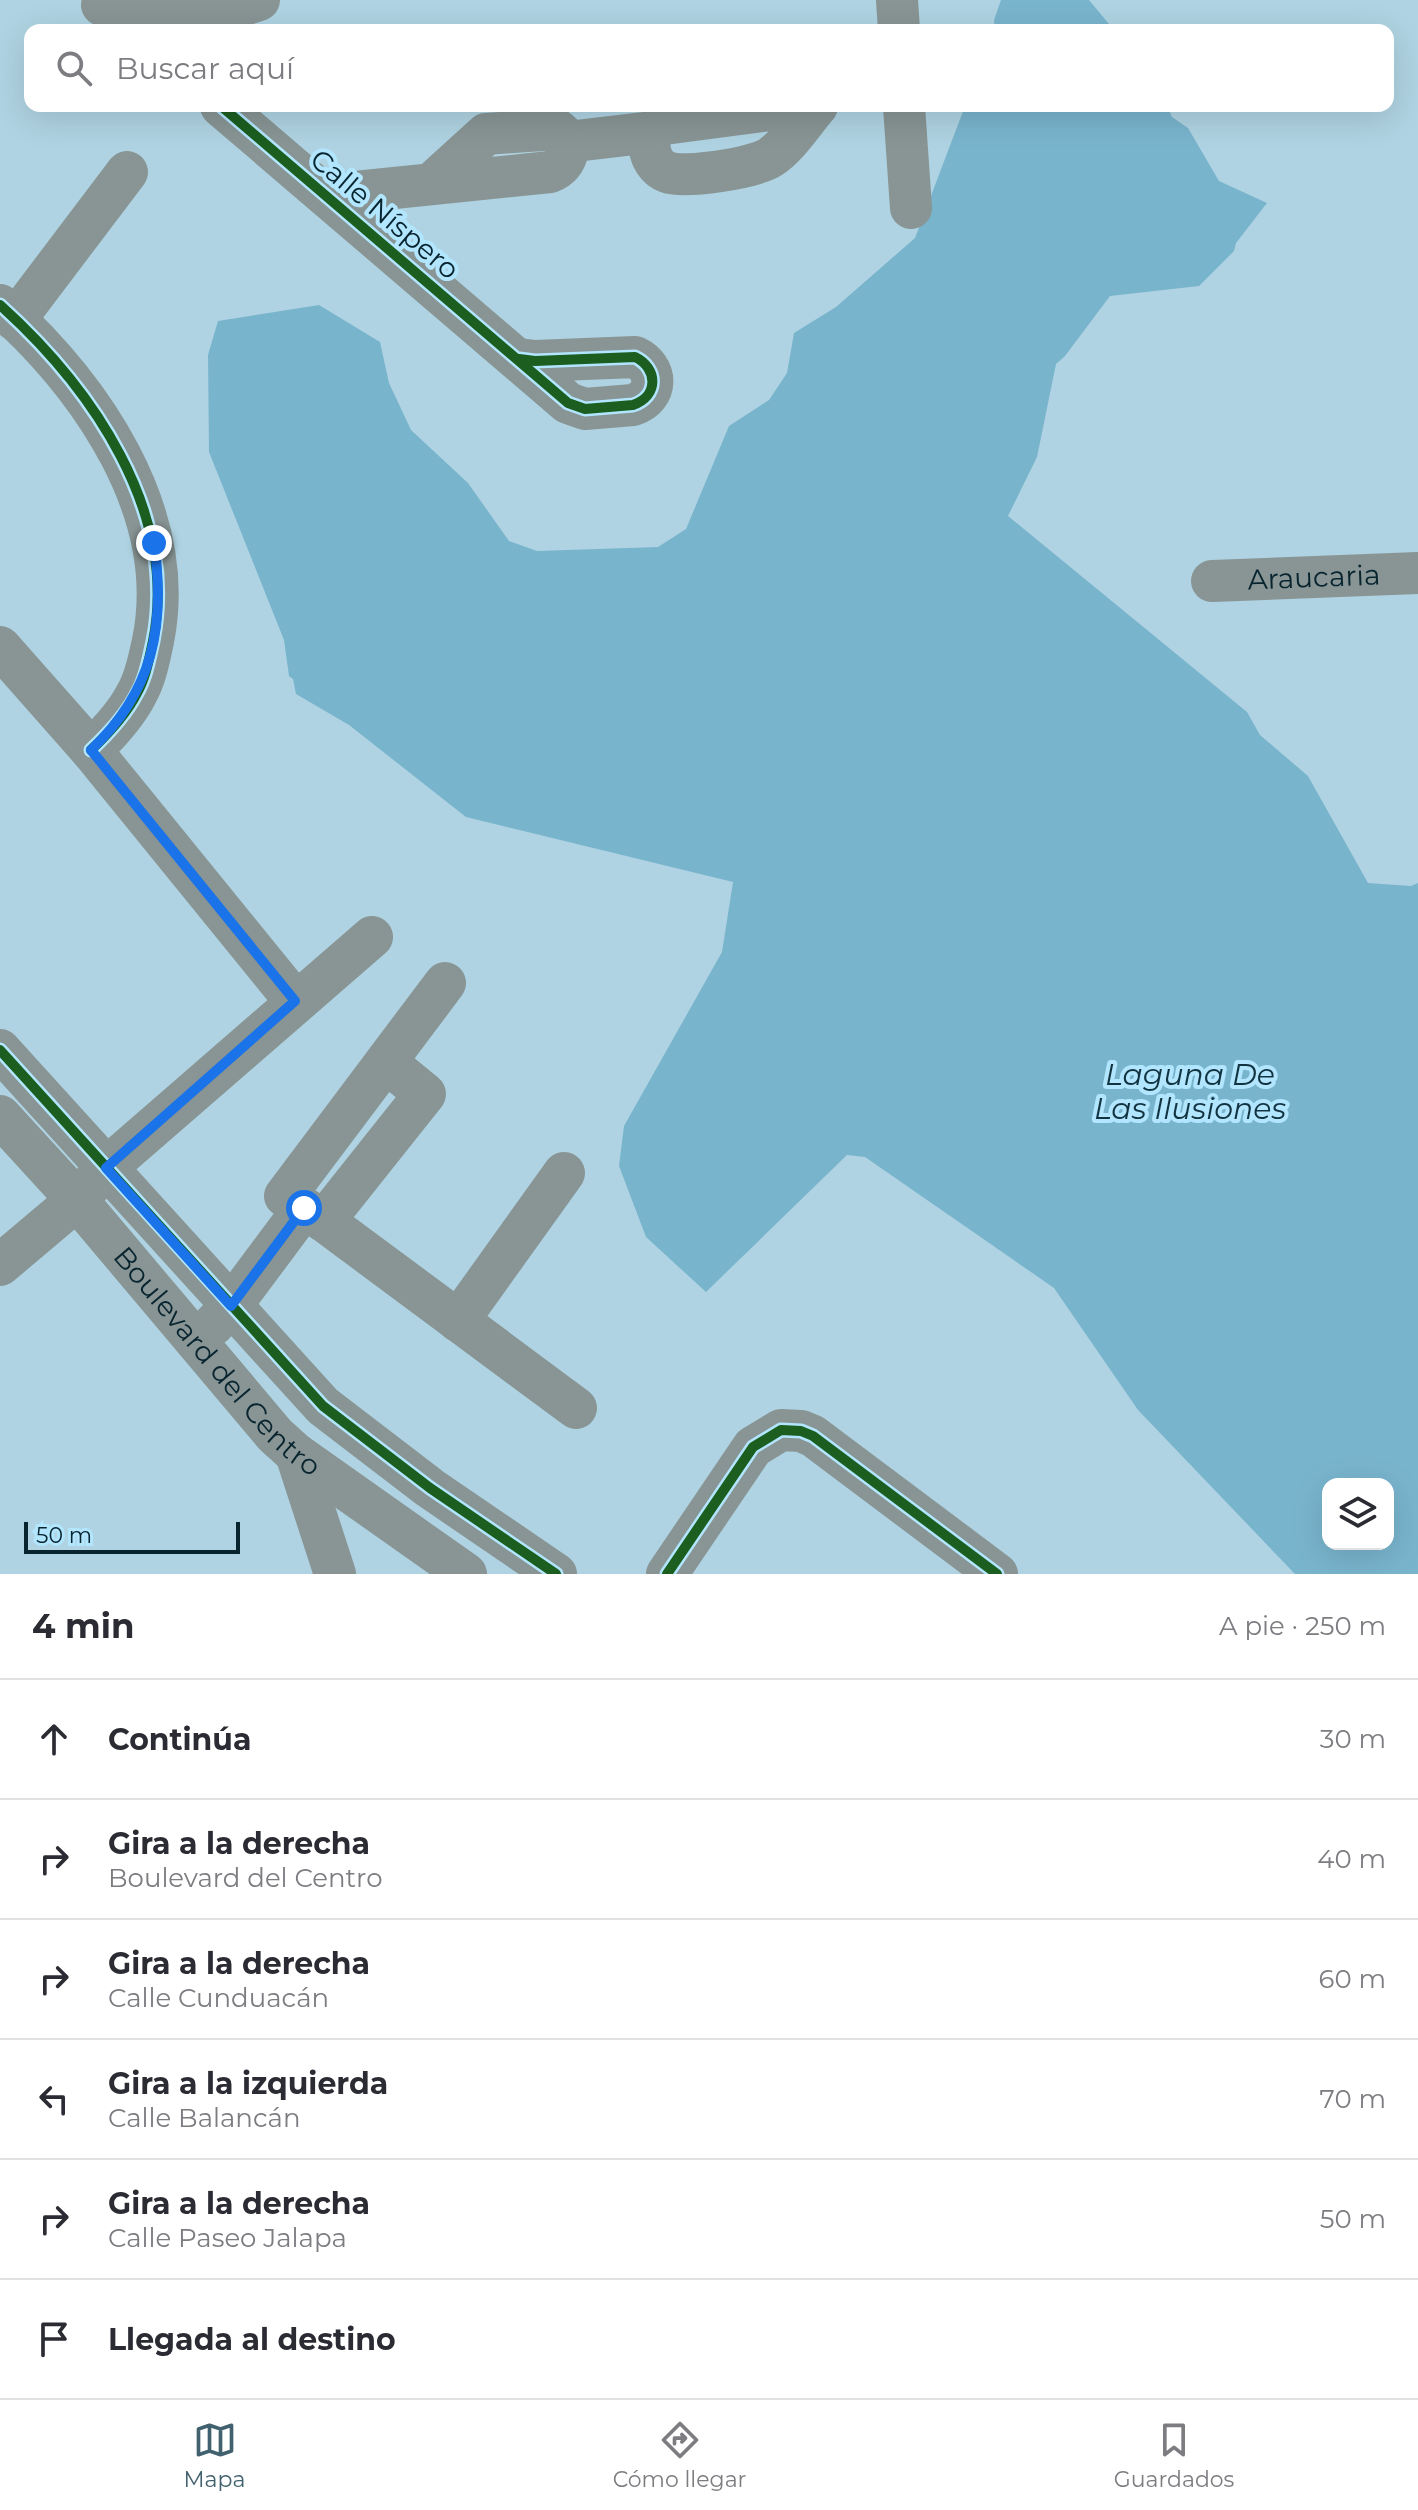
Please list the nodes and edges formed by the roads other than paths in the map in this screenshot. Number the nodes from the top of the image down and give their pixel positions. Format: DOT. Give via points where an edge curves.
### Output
graph roads {
  1 [pos="259,0"];
  2 [pos="897,0"];
  3 [pos="110,12"];
  4 [pos="899,24"];
  5 [pos="228,112"];
  6 [pos="755,112"];
  7 [pos="812,112"];
  8 [pos="904,112"];
  9 [pos="652,132"];
  10 [pos="127,172"];
  11 [pos="326,195"];
  12 [pos="911,208"];
  13 [pos="8,313"];
  14 [pos="519,359"];
  15 [pos="1418,573"];
  16 [pos="1212,581"];
  17 [pos="0,647"];
  18 [pos="91,750"];
  19 [pos="372,937"];
  20 [pos="445,983"];
  21 [pos="295,1001"];
  22 [pos="0,1050"];
  23 [pos="0,1116"];
  24 [pos="106,1168"];
  25 [pos="564,1173"];
  26 [pos="77,1200"];
  27 [pos="314,1214"];
  28 [pos="0,1265"];
  29 [pos="231,1306"];
  30 [pos="458,1321"];
  31 [pos="196,1343"];
  32 [pos="576,1408"];
  33 [pos="296,1454"];
  34 [pos="335,1574"];
  35 [pos="466,1574"];
  36 [pos="556,1574"];
  37 [pos="667,1574"];
  38 [pos="997,1574"];
  1 -- 3 [label="street" via="176,16"];
  2 -- 4 [label="street"];
  5 -- 11 [label="street, Calle Níspero"];
  6 -- 9 [label="street" via="664,124"];
  7 -- 9 [label="street" via="776,153 756,164 684,175 656,165 649,141"];
  8 -- 12 [label="street"];
  9 -- 11 [label="street" via="567,142 563,164 550,172"];
  10 -- 13 [label="street"];
  11 -- 14 [label="street, Calle Níspero"];
  13 -- 18 [label="street" via="60,367 101,423 139,497 154,543 158,604 147,669 138,693"];
  15 -- 16 [label="street, Araucaria"];
  17 -- 18 [label="street"];
  18 -- 21 [label="street"];
  19 -- 21 [label="street"];
  20 -- 27 [label="street" via="386,1062 425,1094"];
  21 -- 24 [label="street"];
  22 -- 24 [label="street, Boulevard del Centro"];
  23 -- 26 [label="street, Boulevard del Centro"];
  24 -- 26 [label="street"];
  24 -- 29 [label="street, Boulevard del Centro"];
  25 -- 30 [label="street"];
  26 -- 28 [label="street"];
  26 -- 31 [label="street, Boulevard del Centro"];
  27 -- 29 [label="street"];
  27 -- 30 [label="street"];
  29 -- 31 [label="street"];
  29 -- 36 [label="street, Boulevard del Centro" via="343,1422"];
  30 -- 32 [label="street"];
  31 -- 33 [label="street, Boulevard del Centro" via="251,1411"];
  33 -- 34 [label="street"];
  33 -- 35 [label="street, Boulevard del Centro"];
  37 -- 38 [label="street" via="748,1453 767,1437 787,1430 813,1436"];
}
